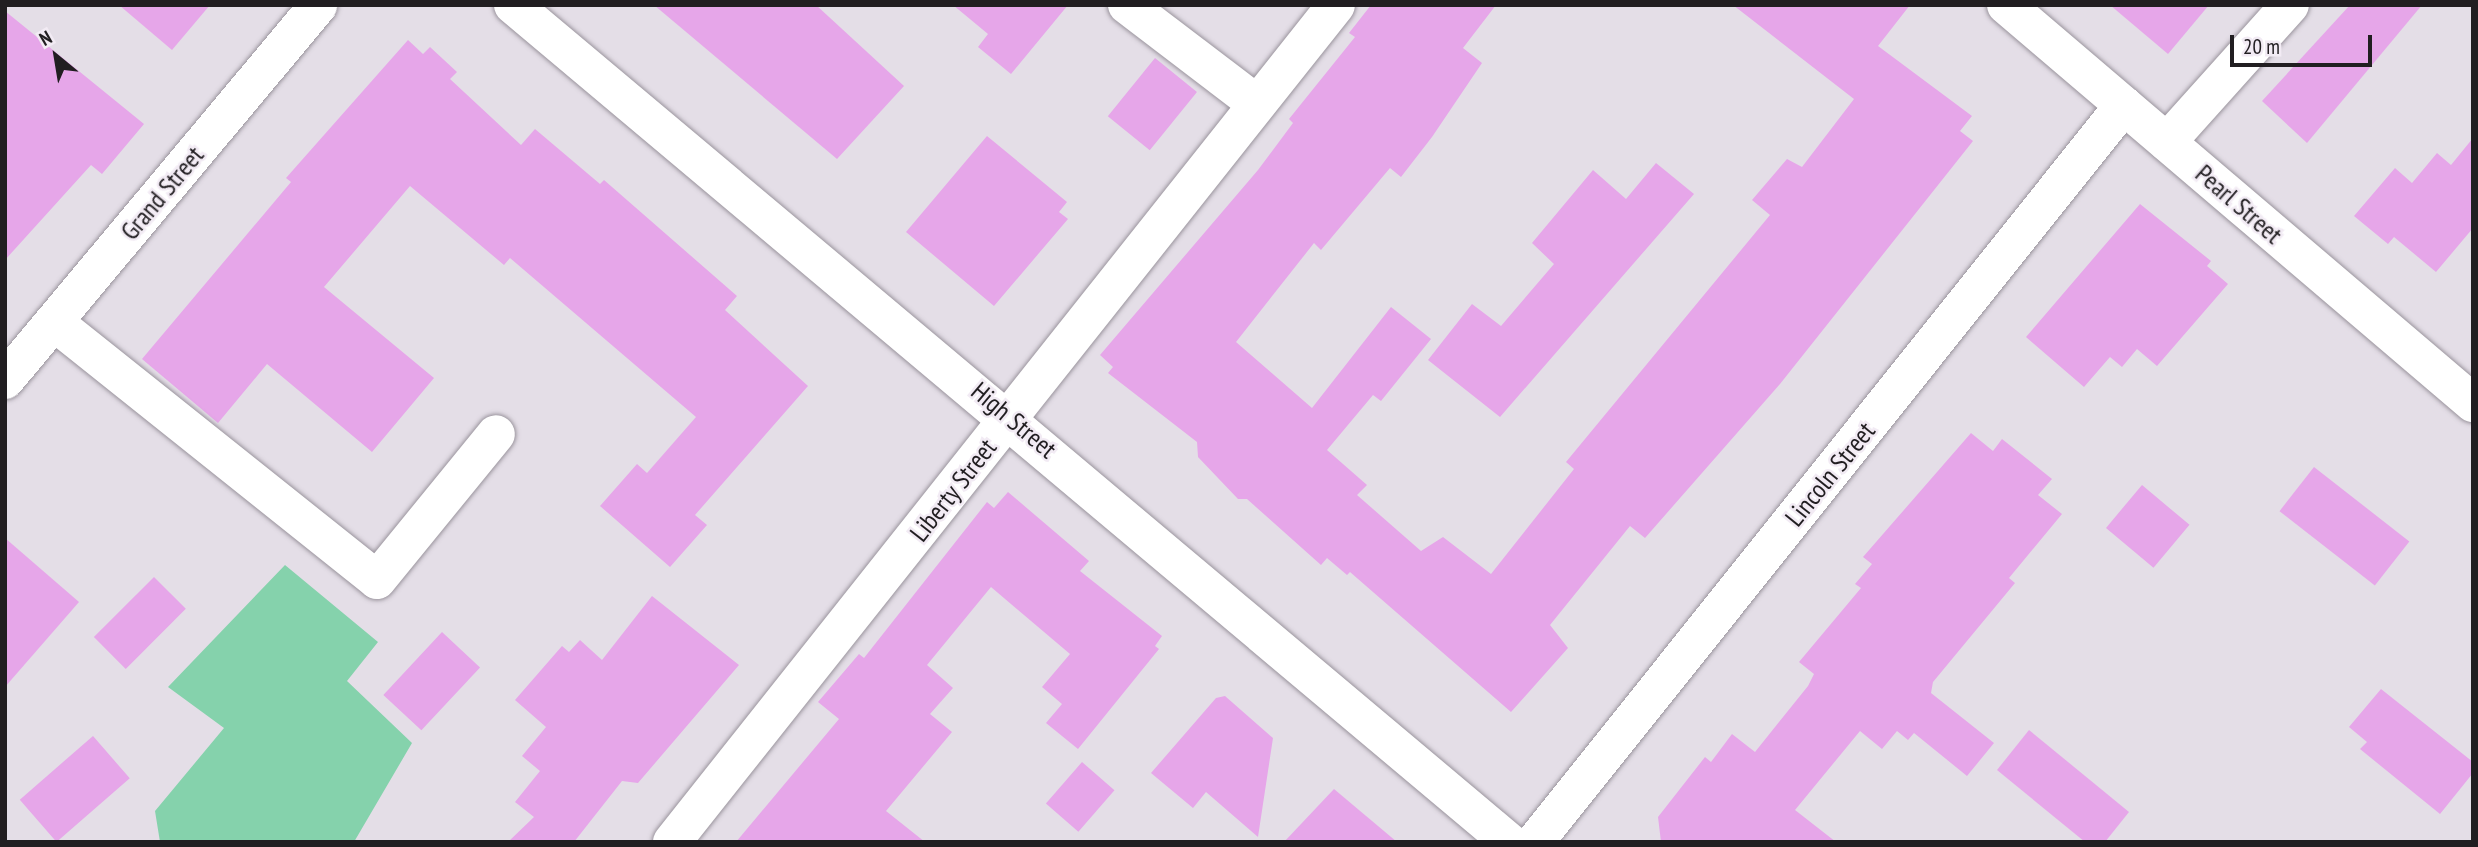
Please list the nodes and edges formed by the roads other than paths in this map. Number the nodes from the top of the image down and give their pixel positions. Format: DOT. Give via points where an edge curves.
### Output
graph roads {
  1 [pos="318,5"];
  2 [pos="513,5"];
  3 [pos="1127,5"];
  4 [pos="1336,5"];
  5 [pos="2006,5"];
  6 [pos="2290,5"];
  7 [pos="1257,104"];
  8 [pos="2123,105"];
  9 [pos="2166,142"];
  10 [pos="54,321"];
  11 [pos="5,380"];
  12 [pos="2473,403"];
  13 [pos="1010,417"];
  14 [pos="496,434"];
  15 [pos="672,842"];
  16 [pos="1509,842"];
  17 [pos="1535,842"];
  1 -- 10 [label="street, Grand Street"];
  2 -- 13 [label="street, High Street"];
  3 -- 7 [label="street"];
  4 -- 7 [label="street, Liberty Street"];
  5 -- 8 [label="street, Pearl Street"];
  6 -- 9 [label="street"];
  7 -- 13 [label="street, Liberty Street"];
  8 -- 9 [label="street, Pearl Street"];
  8 -- 17 [label="street, Lincoln Street"];
  9 -- 12 [label="street, Pearl Street"];
  10 -- 11 [label="street, Grand Street"];
  10 -- 14 [label="street" via="377,580"];
  13 -- 15 [label="street, Liberty Street"];
  13 -- 16 [label="street, High Street"];
}
